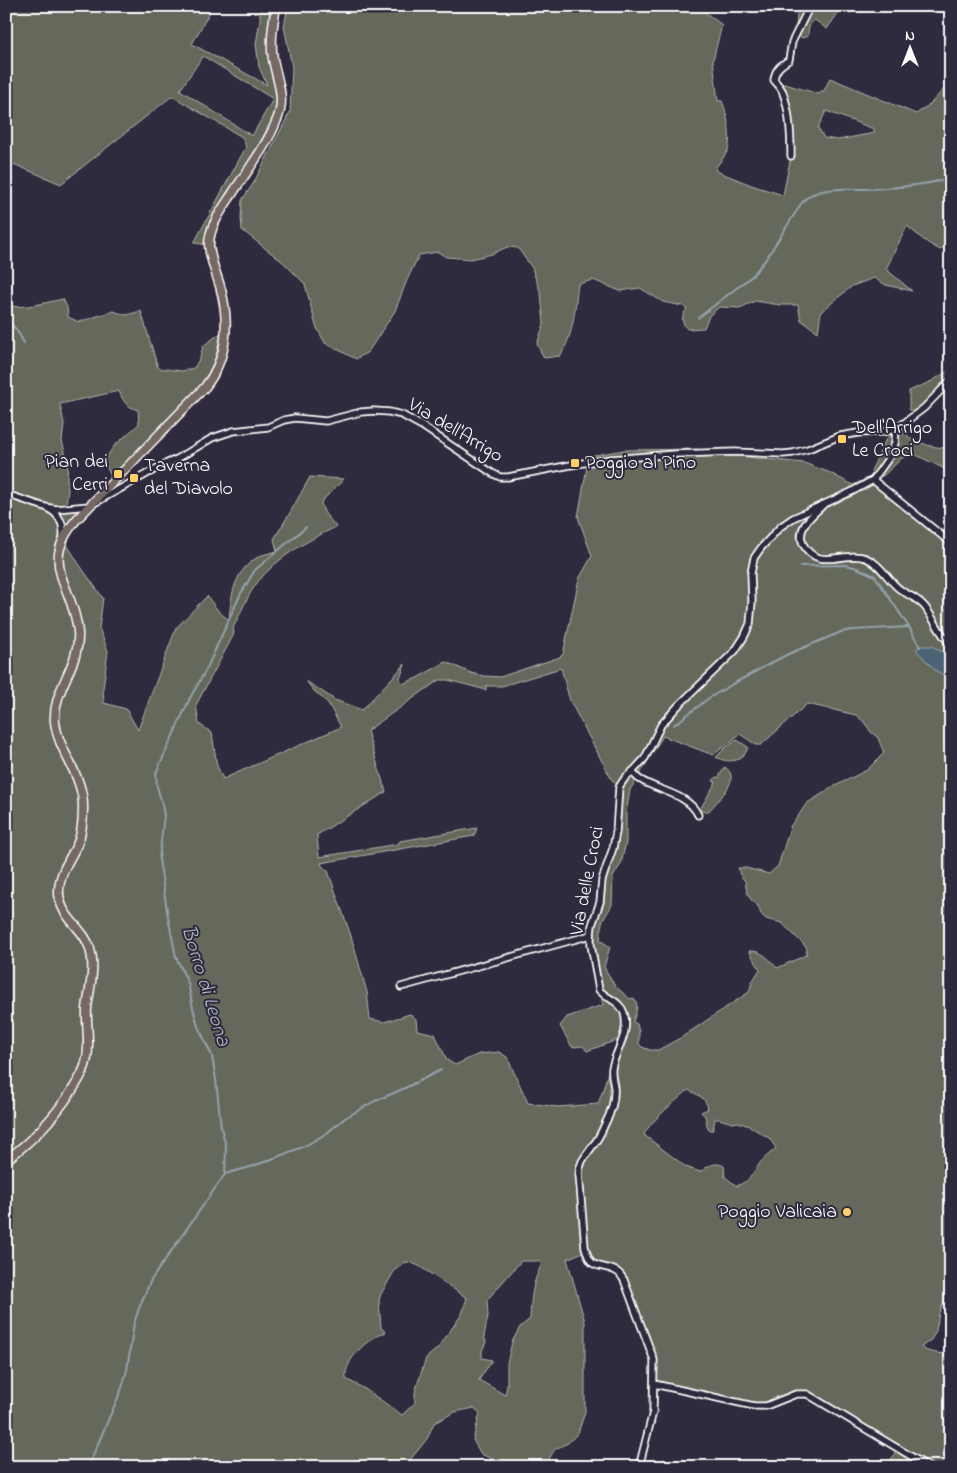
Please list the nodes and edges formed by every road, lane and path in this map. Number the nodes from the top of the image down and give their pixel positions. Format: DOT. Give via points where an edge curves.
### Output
graph roads {
  1 [pos="276,6"];
  2 [pos="810,6"];
  3 [pos="791,156"];
  4 [pos="951,380"];
  5 [pos="896,429"];
  6 [pos="873,480"];
  7 [pos="6,494"];
  8 [pos="823,504"];
  9 [pos="89,506"];
  10 [pos="45,507"];
  11 [pos="63,538"];
  12 [pos="951,542"];
  13 [pos="951,645"];
  14 [pos="632,772"];
  15 [pos="698,815"];
  16 [pos="591,935"];
  17 [pos="401,987"];
  18 [pos="6,1160"];
  19 [pos="654,1384"];
  20 [pos="638,1467"];
  21 [pos="930,1467"];
  1 -- 9 [label="main road" via="272,32 273,59 281,98 277,121 213,225 209,245 226,313 222,357 205,387"];
  2 -- 3 [label="street" via="792,42 789,60 774,73 774,80 783,91"];
  4 -- 5 [label="street, Via dell'Arrigo" via="924,408"];
  5 -- 6 [label="street, Via delle Croci" via="890,456"];
  5 -- 9 [label="street, Via dell'Arrigo" via="840,436 788,454 666,455 583,462 500,477 422,426 389,412 361,412 326,421 295,418 212,438"];
  6 -- 8 [label="street, Via delle Croci"];
  6 -- 12 [label="street"];
  7 -- 10 [label="street"];
  8 -- 13 [label="street" via="802,527 802,542 806,548 818,558 867,558 898,588 925,607"];
  8 -- 14 [label="street, Via delle Croci" via="780,527 761,548 752,566 750,624 744,637 735,651 661,725 645,758"];
  9 -- 10 [label="street"];
  9 -- 11 [label="main road"];
  10 -- 11 [label="street" via="58,516"];
  11 -- 18 [label="main road" via="59,570 78,633 76,656 55,711 61,743 76,774 83,806 82,826 64,869 59,894 62,906 84,934 91,951 88,1048 83,1071 57,1112 31,1141"];
  14 -- 15 [label="street" via="639,780 689,803"];
  14 -- 16 [label="street, Via delle Croci" via="619,787 613,848 602,880"];
  16 -- 17 [label="street"];
  16 -- 19 [label="street, Via delle Croci" via="599,990 621,1007 626,1027 612,1069 612,1107 605,1125 579,1167 585,1247 592,1263 615,1270 624,1280 652,1352"];
  19 -- 20 [label="street, Via delle Croci" via="653,1412"];
  19 -- 21 [label="street" via="754,1406 766,1406 796,1394 807,1394"];
}
